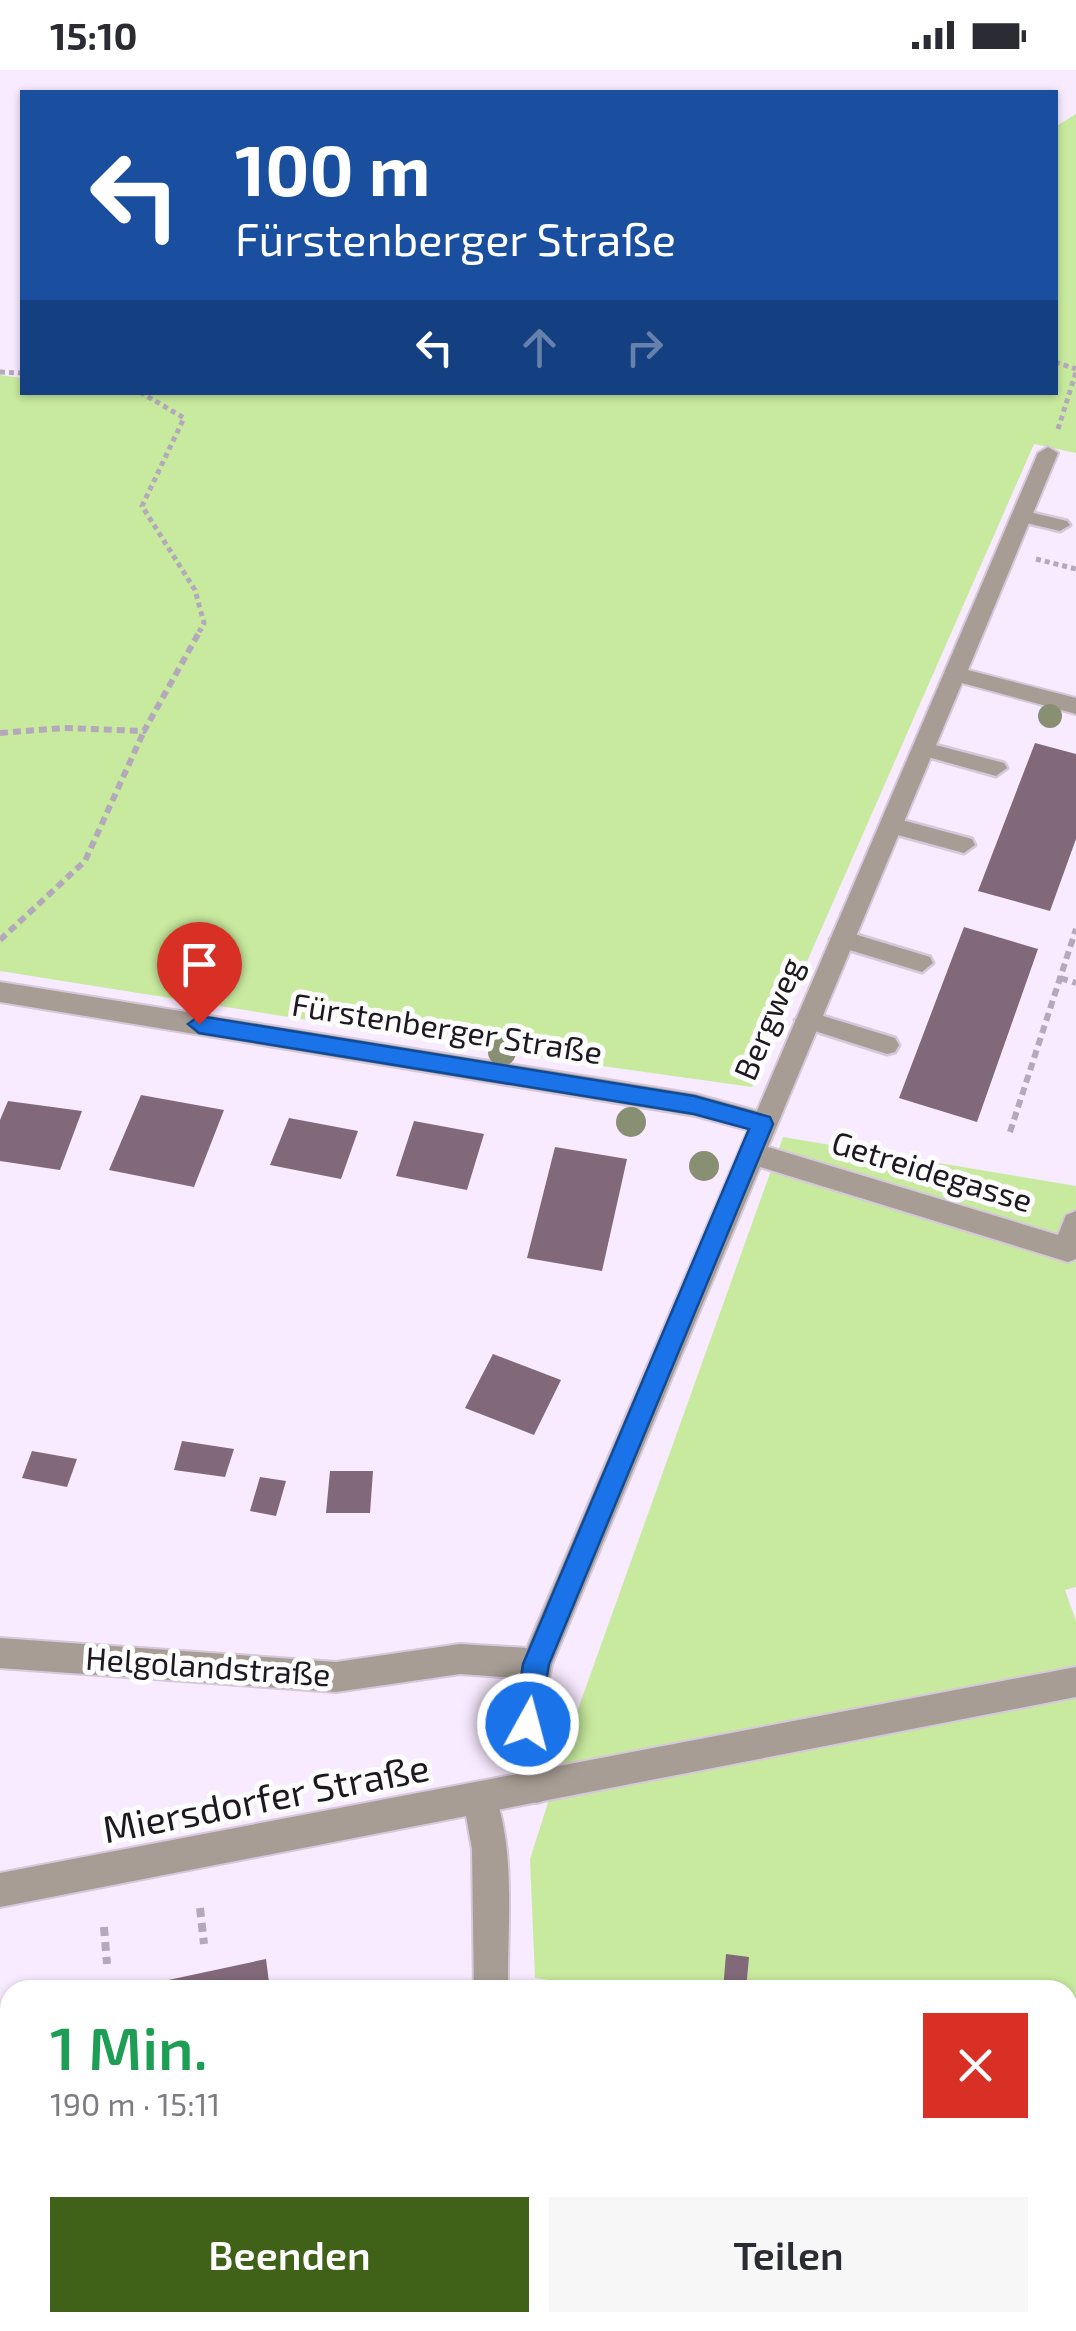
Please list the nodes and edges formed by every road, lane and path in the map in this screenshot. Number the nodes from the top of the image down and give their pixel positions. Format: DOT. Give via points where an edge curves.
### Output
graph roads {
  1 [pos="1076,370"];
  2 [pos="145,395"];
  3 [pos="1067,406"];
  4 [pos="1070,420"];
  5 [pos="1048,453"];
  6 [pos="1021,516"];
  7 [pos="1060,525"];
  8 [pos="1030,558"];
  9 [pos="1076,569"];
  10 [pos="955,674"];
  11 [pos="1076,706"];
  12 [pos="144,731"];
  13 [pos="0,733"];
  14 [pos="924,749"];
  15 [pos="996,768"];
  16 [pos="891,825"];
  17 [pos="964,845"];
  18 [pos="1076,929"];
  19 [pos="0,940"];
  20 [pos="841,940"];
  21 [pos="922,963"];
  22 [pos="1060,978"];
  23 [pos="1076,983"];
  24 [pos="0,992"];
  25 [pos="807,1020"];
  26 [pos="887,1045"];
  27 [pos="762,1124"];
  28 [pos="1010,1132"];
  29 [pos="750,1153"];
  30 [pos="1076,1223"];
  31 [pos="0,1653"];
  32 [pos="536,1664"];
  33 [pos="1076,1682"];
  34 [pos="536,1788"];
  35 [pos="480,1799"];
  36 [pos="0,1890"];
  37 [pos="200,1908"];
  38 [pos="104,1926"];
  39 [pos="204,1944"];
  40 [pos="106,1964"];
  41 [pos="491,1980"];
  1 -- 3 [label="path"];
  2 -- 12 [label="path" via="184,418 142,506 194,590 204,623"];
  3 -- 4 [label="path"];
  3 -- 5 [label="path"];
  5 -- 6 [label="street, Bergweg"];
  6 -- 7 [label="lane"];
  6 -- 10 [label="street, Bergweg"];
  8 -- 9 [label="path"];
  10 -- 11 [label="street"];
  10 -- 14 [label="street, Bergweg"];
  12 -- 13 [label="path"];
  12 -- 19 [label="path" via="86,861"];
  14 -- 15 [label="lane"];
  14 -- 16 [label="street, Bergweg"];
  16 -- 17 [label="lane"];
  16 -- 20 [label="street, Bergweg"];
  18 -- 22 [label="path"];
  20 -- 21 [label="lane"];
  20 -- 25 [label="street, Bergweg"];
  22 -- 23 [label="path"];
  22 -- 28 [label="path"];
  24 -- 27 [label="street, Fürstenberger Straße" via="694,1105"];
  25 -- 26 [label="lane"];
  25 -- 27 [label="street, Bergweg"];
  27 -- 29 [label="street, Bergweg"];
  29 -- 30 [label="street, Getreidegasse" via="1068,1250"];
  29 -- 32 [label="street, Bergweg"];
  31 -- 32 [label="street, Helgolandstraße" via="336,1677 460,1659"];
  32 -- 34 [label="street, Bergweg" via="526,1715"];
  33 -- 34 [label="street, Miersdorfer Straße"];
  34 -- 35 [label="street, Miersdorfer Straße"];
  35 -- 36 [label="street, Miersdorfer Straße"];
  35 -- 41 [label="street" via="490,1849"];
  37 -- 39 [label="path"];
  38 -- 40 [label="path"];
}
